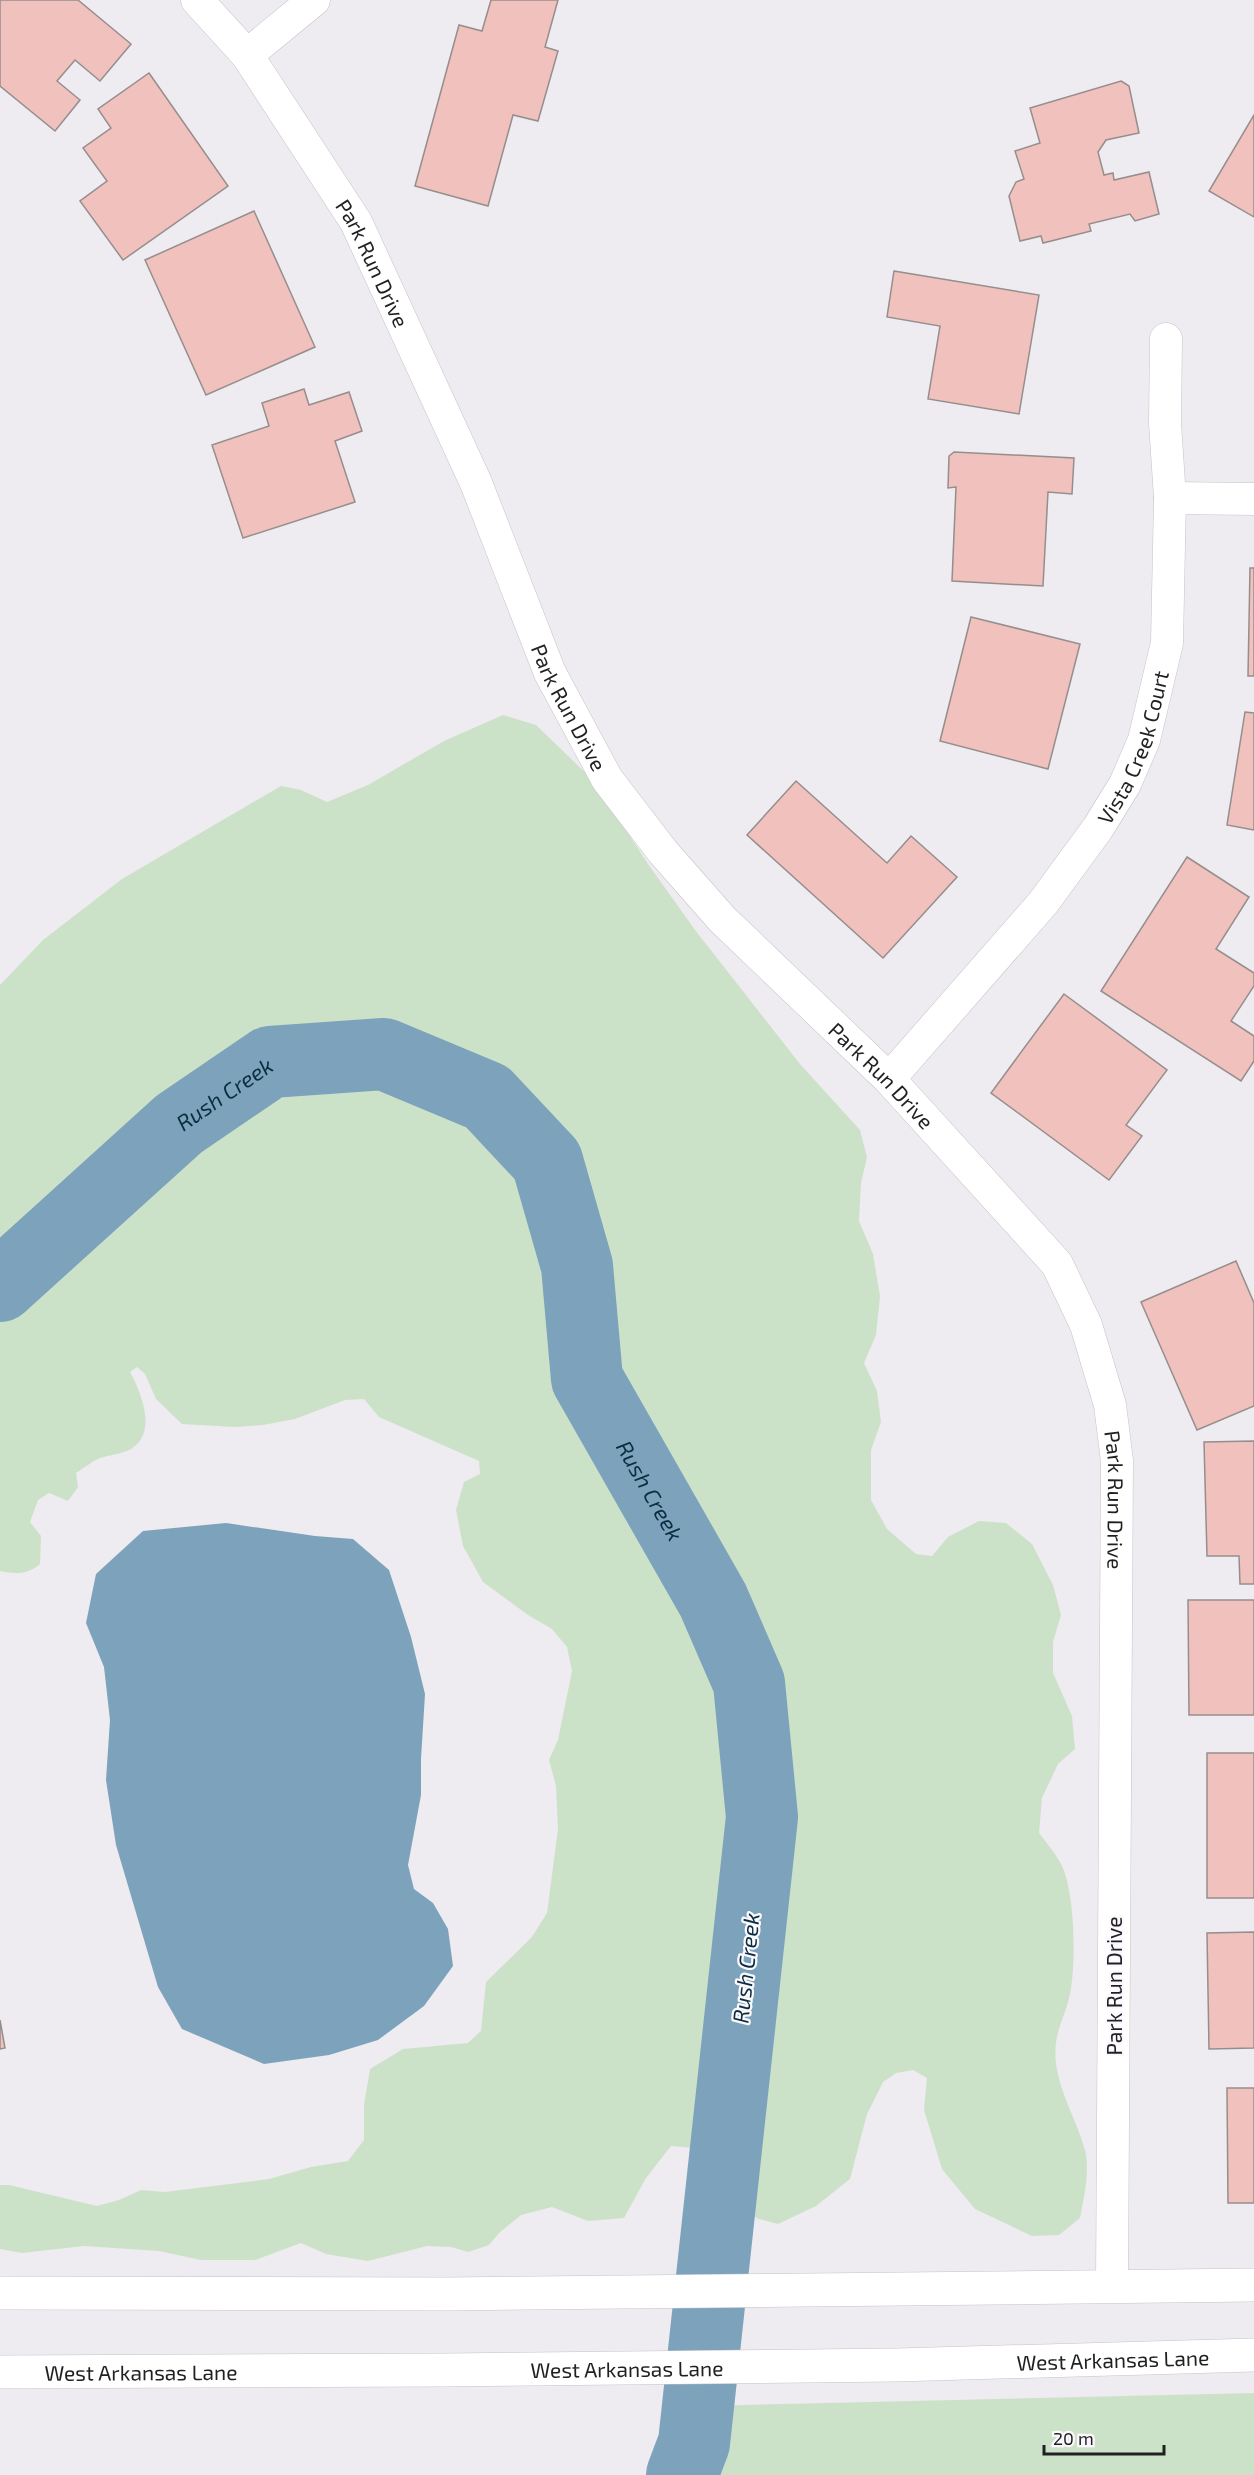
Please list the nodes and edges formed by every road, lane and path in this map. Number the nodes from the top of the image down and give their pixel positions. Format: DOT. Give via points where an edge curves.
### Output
graph roads {
  1 [pos="197,0"];
  2 [pos="314,0"];
  3 [pos="247,56"];
  4 [pos="1166,339"];
  5 [pos="1170,498"];
  6 [pos="1254,499"];
  7 [pos="890,1079"];
  8 [pos="1254,2285"];
  9 [pos="1112,2286"];
  10 [pos="0,2293"];
  11 [pos="1254,2355"];
  12 [pos="0,2372"];
  1 -- 3 [label="street, Park Run Drive"];
  2 -- 3 [label="street"];
  3 -- 7 [label="street, Park Run Drive" via="356,222 472,473 550,673 607,778 663,852 722,919"];
  4 -- 5 [label="street, Vista Creek Court" via="1165,423"];
  5 -- 6 [label="street"];
  5 -- 7 [label="street, Vista Creek Court" via="1167,643 1144,740 1125,784 1043,903"];
  7 -- 9 [label="street, Park Run Drive" via="1057,1264 1086,1325 1110,1405 1117,1461"];
  8 -- 9 [label="main road"];
  9 -- 10 [label="main road" via="447,2294"];
  11 -- 12 [label="main road, West Arkansas Lane" via="897,2365"];
}
